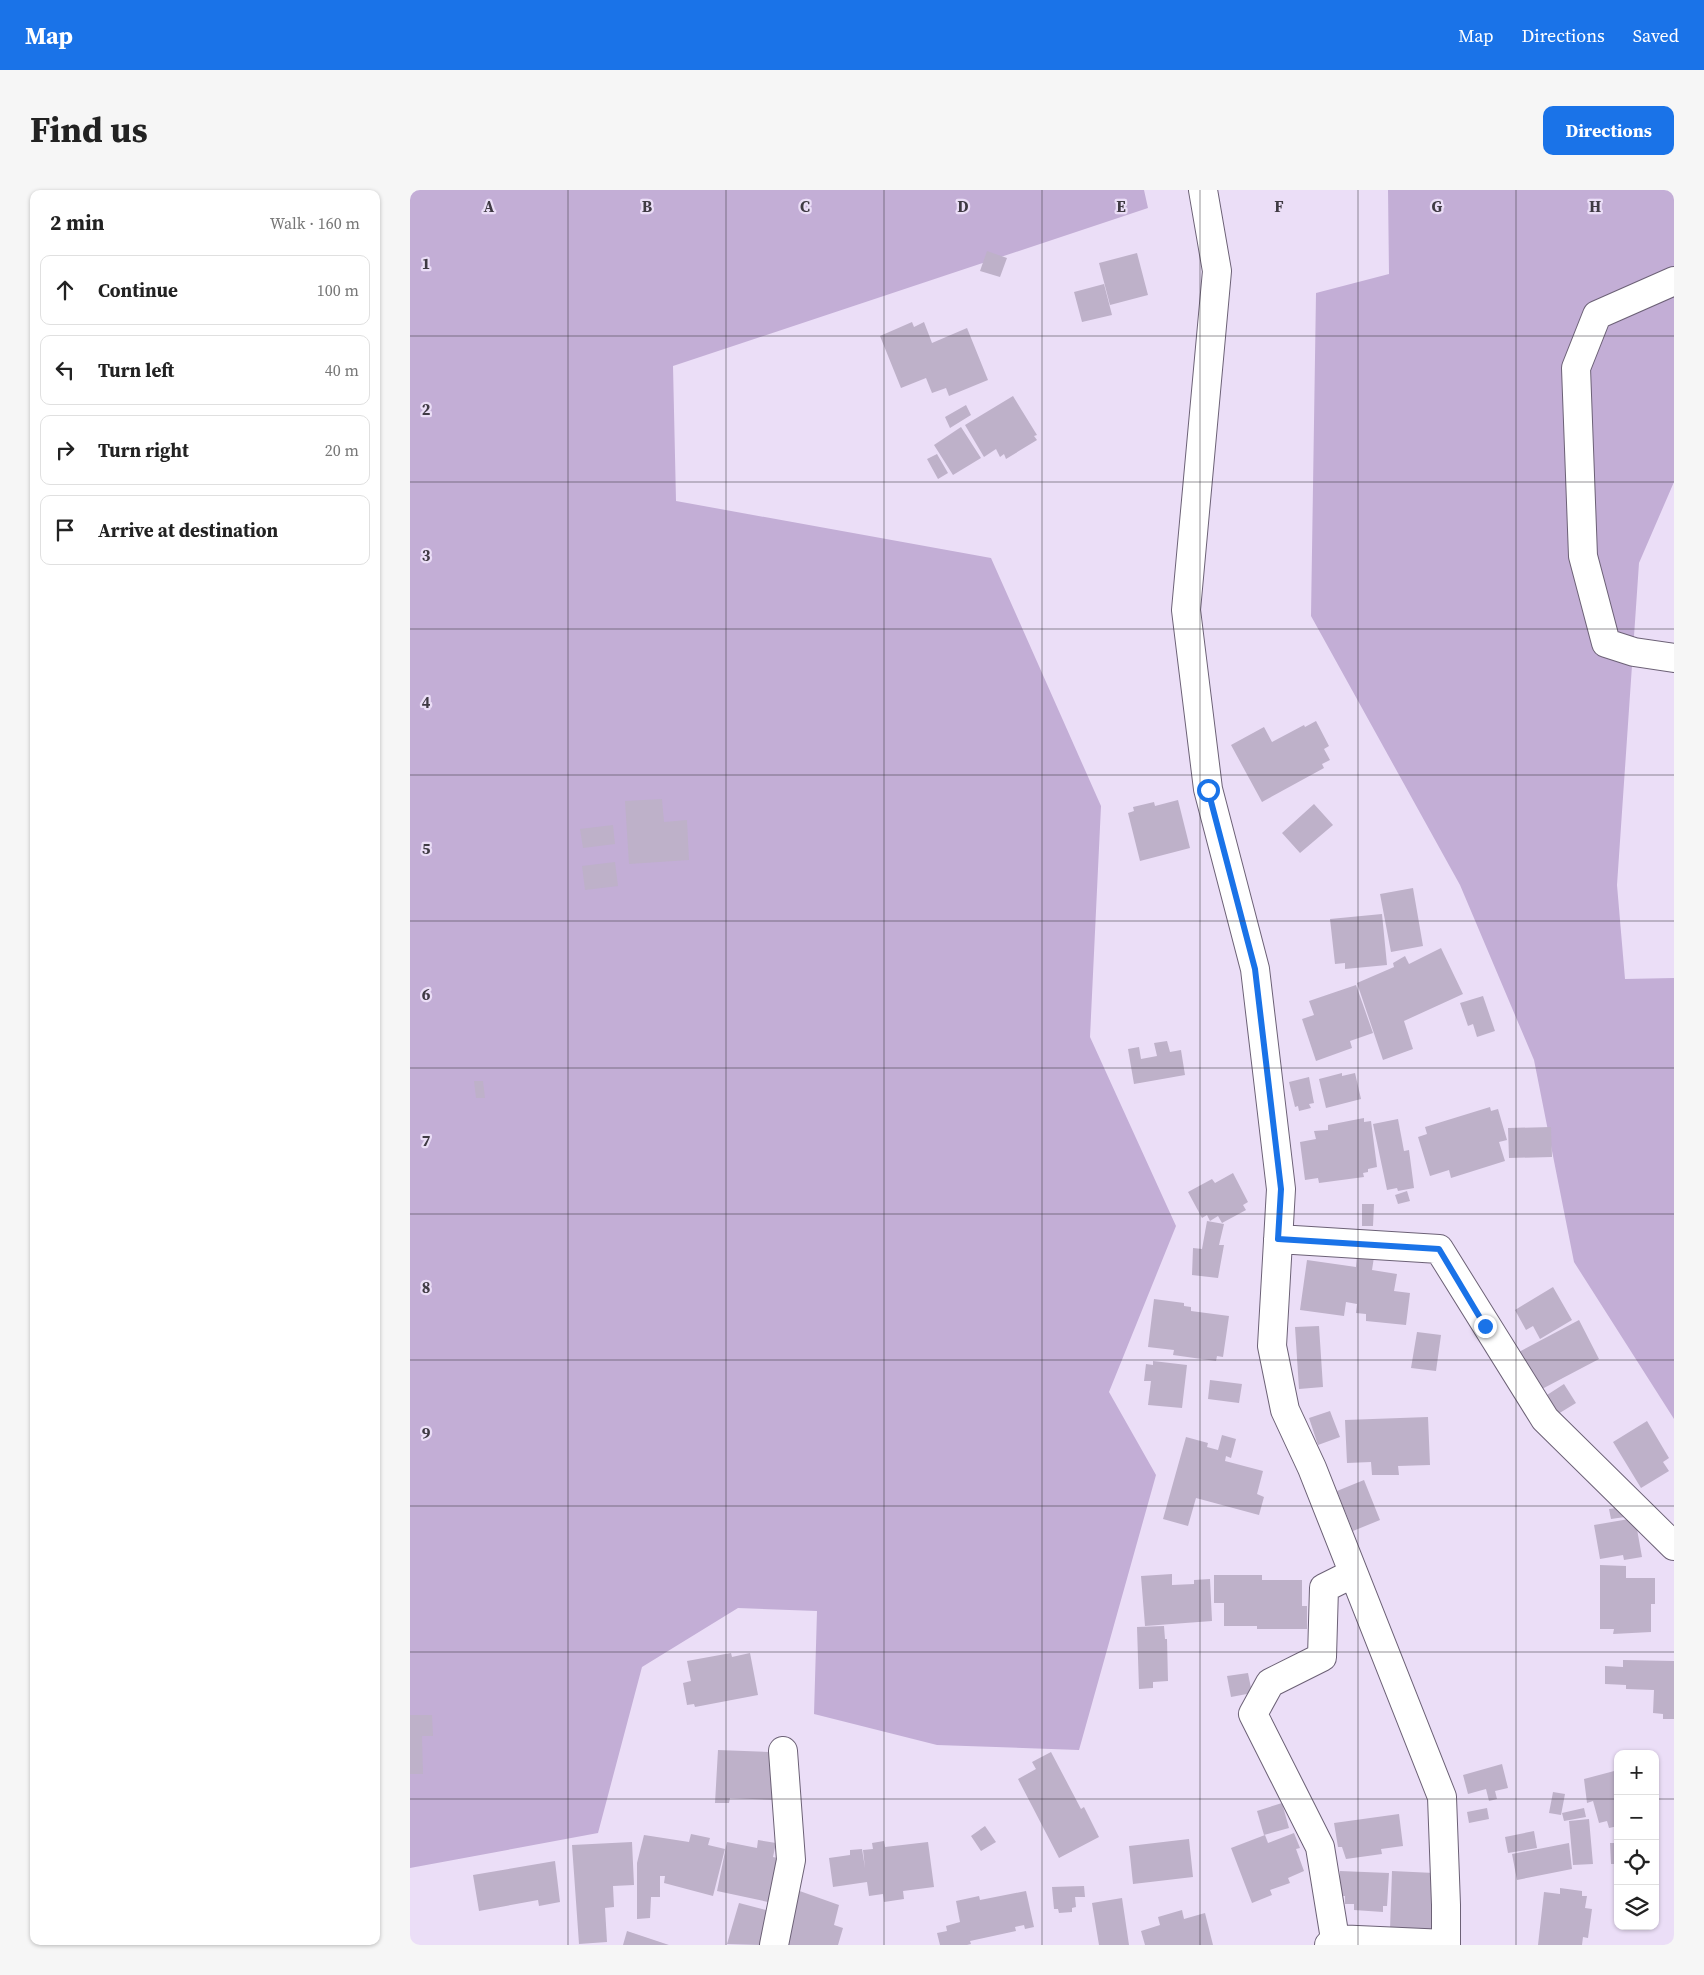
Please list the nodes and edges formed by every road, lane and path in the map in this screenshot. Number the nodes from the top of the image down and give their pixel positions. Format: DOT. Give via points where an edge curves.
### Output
graph roads {
  1 [pos="1203,190"];
  2 [pos="1674,281"];
  3 [pos="1674,658"];
  4 [pos="1278,1239"];
  5 [pos="1674,1546"];
  6 [pos="1352,1574"];
  7 [pos="783,1751"];
  8 [pos="1332,1942"];
  9 [pos="1446,1944"];
  10 [pos="774,1945"];
  1 -- 4 [label="street" via="1217,271 1186,610 1208,790 1255,969 1281,1189"];
  2 -- 3 [label="street" via="1597,315 1576,368 1583,556 1606,643 1634,652"];
  4 -- 5 [label="street" via="1439,1249 1545,1420"];
  4 -- 6 [label="street" via="1272,1346 1285,1410 1312,1468"];
  6 -- 8 [label="street" via="1324,1588 1322,1657 1270,1683 1253,1714 1320,1847"];
  6 -- 9 [label="street" via="1442,1797"];
  7 -- 10 [label="street" via="791,1860"];
  8 -- 9 [label="street"];
}
